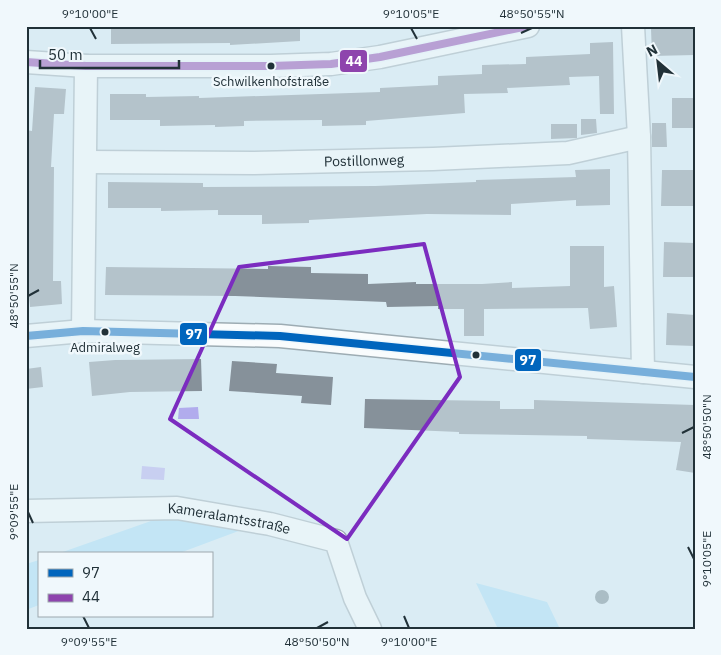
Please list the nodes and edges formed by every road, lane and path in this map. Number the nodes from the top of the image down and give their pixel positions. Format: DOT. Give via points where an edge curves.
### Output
graph roads {
  1 [pos="528,26"];
  2 [pos="633,26"];
  3 [pos="26,62"];
  4 [pos="86,66"];
  5 [pos="639,137"];
  6 [pos="86,162"];
  7 [pos="83,331"];
  8 [pos="26,336"];
  9 [pos="643,372"];
  10 [pos="695,377"];
  11 [pos="26,511"];
  12 [pos="370,629"];
  1 -- 4 [label="street" via="332,64"];
  2 -- 5 [label="street"];
  3 -- 4 [label="street"];
  4 -- 6 [label="street"];
  5 -- 6 [label="street, Postillonweg" via="568,153 254,163"];
  5 -- 9 [label="street"];
  6 -- 7 [label="street"];
  7 -- 8 [label="street"];
  7 -- 9 [label="street" via="280,336"];
  9 -- 10 [label="street"];
  11 -- 12 [label="street, Kameralamtsstraße" via="176,508 270,524 336,541 355,598"];
}
